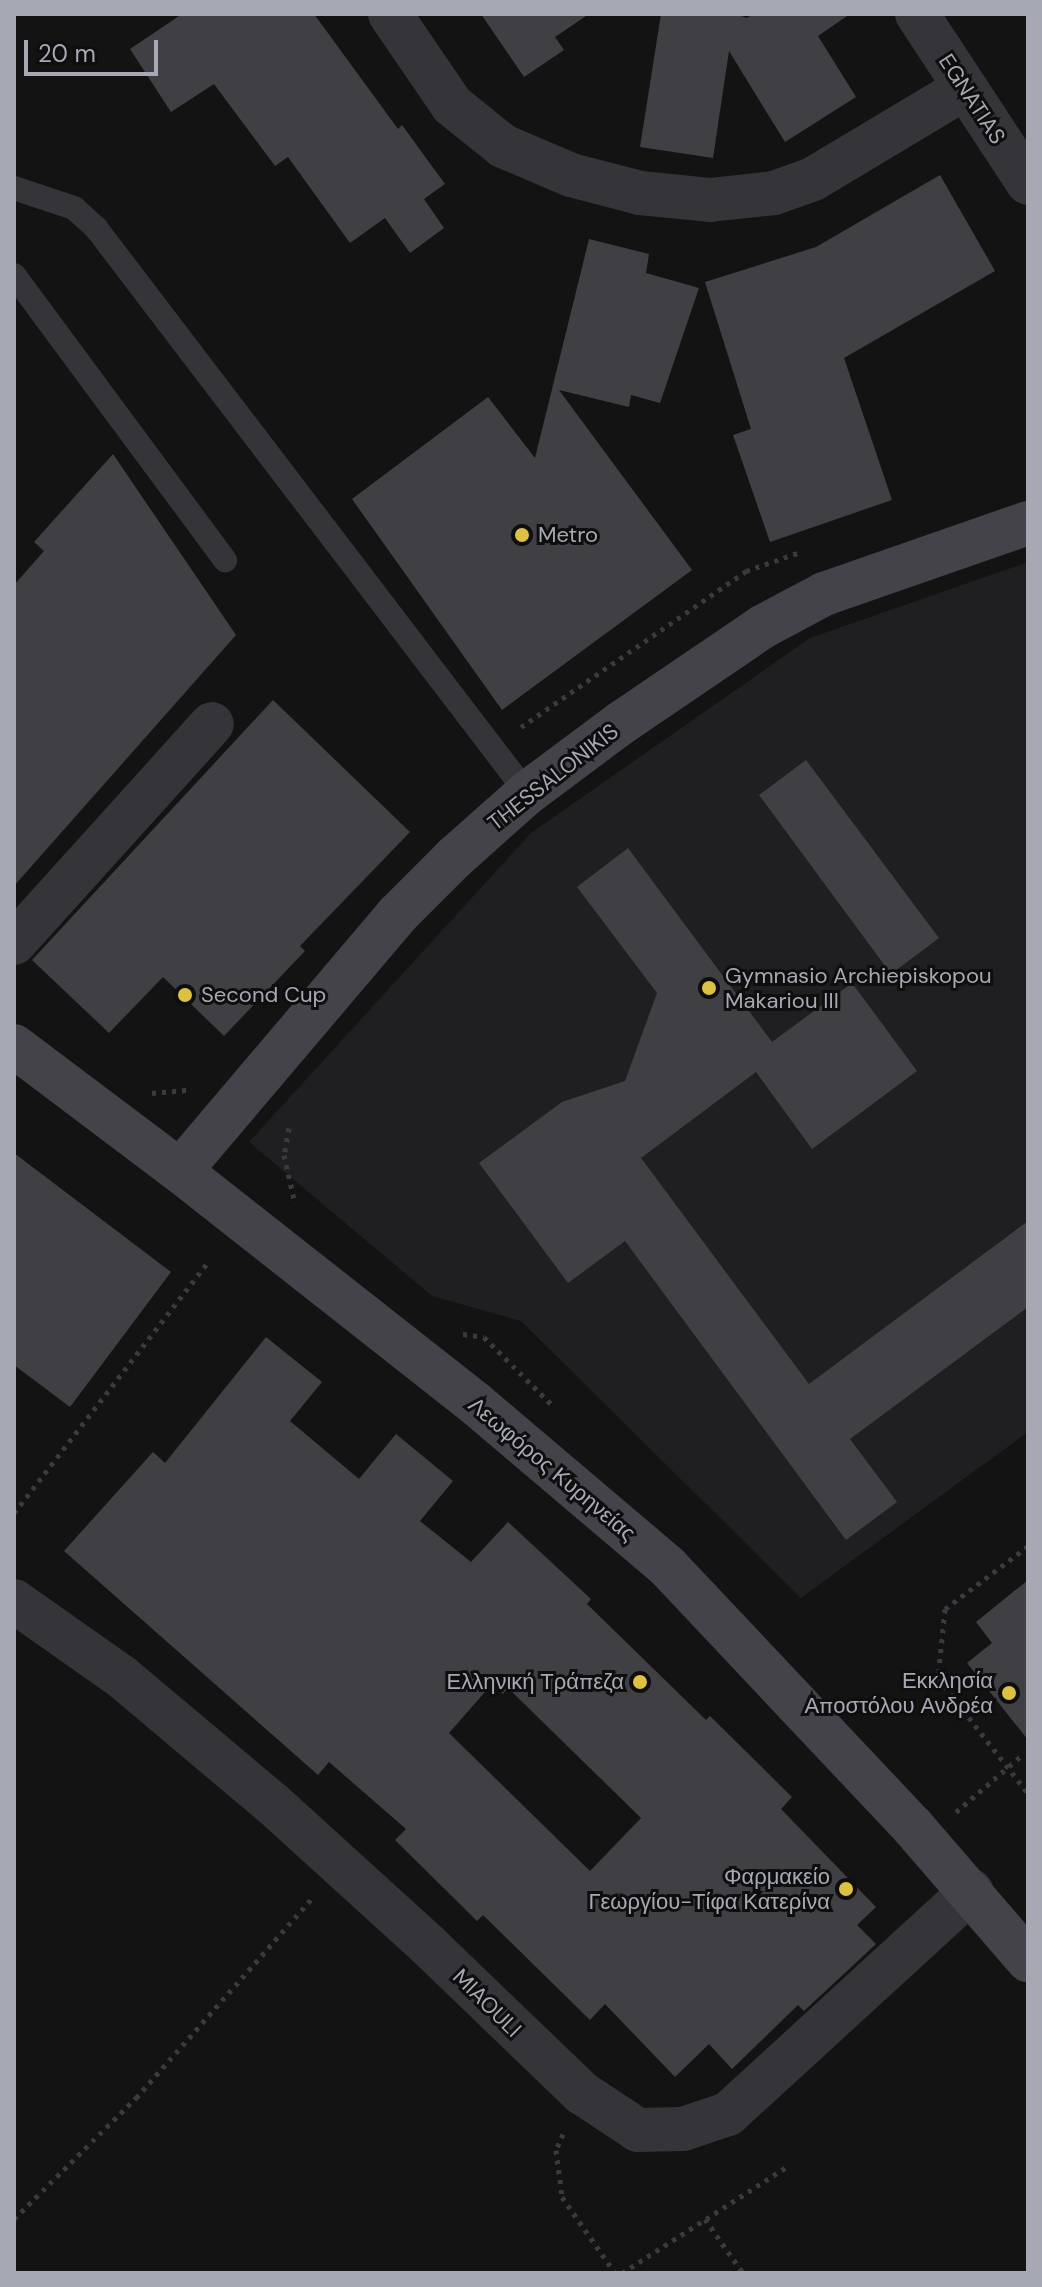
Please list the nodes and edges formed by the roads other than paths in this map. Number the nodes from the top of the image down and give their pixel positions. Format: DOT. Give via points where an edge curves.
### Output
graph roads {
  1 [pos="390,14"];
  2 [pos="917,14"];
  3 [pos="965,88"];
  4 [pos="1028,183"];
  5 [pos="14,188"];
  6 [pos="14,275"];
  7 [pos="1028,523"];
  8 [pos="225,560"];
  9 [pos="212,724"];
  10 [pos="527,793"];
  11 [pos="14,943"];
  12 [pos="14,1046"];
  13 [pos="180,1171"];
  14 [pos="14,1601"];
  15 [pos="971,1891"];
  16 [pos="1028,1960"];
  1 -- 3 [label="street" via="452,105 503,146 571,175 640,193 710,200 774,193 813,179"];
  2 -- 3 [label="street, EGNATIAS"];
  3 -- 4 [label="street, EGNATIAS"];
  5 -- 10 [label="lane" via="74,208 96,228"];
  6 -- 8 [label="lane"];
  7 -- 10 [label="main road, THESSALONIKIS" via="824,594 762,627"];
  9 -- 11 [label="street"];
  10 -- 13 [label="main road, THESSALONIKIS" via="397,915"];
  12 -- 13 [label="main road, Λεωφόρος Κυρηνείας"];
  13 -- 15 [label="main road, Λεωφόρος Κυρηνείας" via="500,1424 667,1566"];
  14 -- 15 [label="street, MIAOULI" via="122,1677 340,1865 582,2093 638,2130 683,2129 728,2114"];
  15 -- 16 [label="main road, Λεωφόρος Κυρηνείας"];
}
